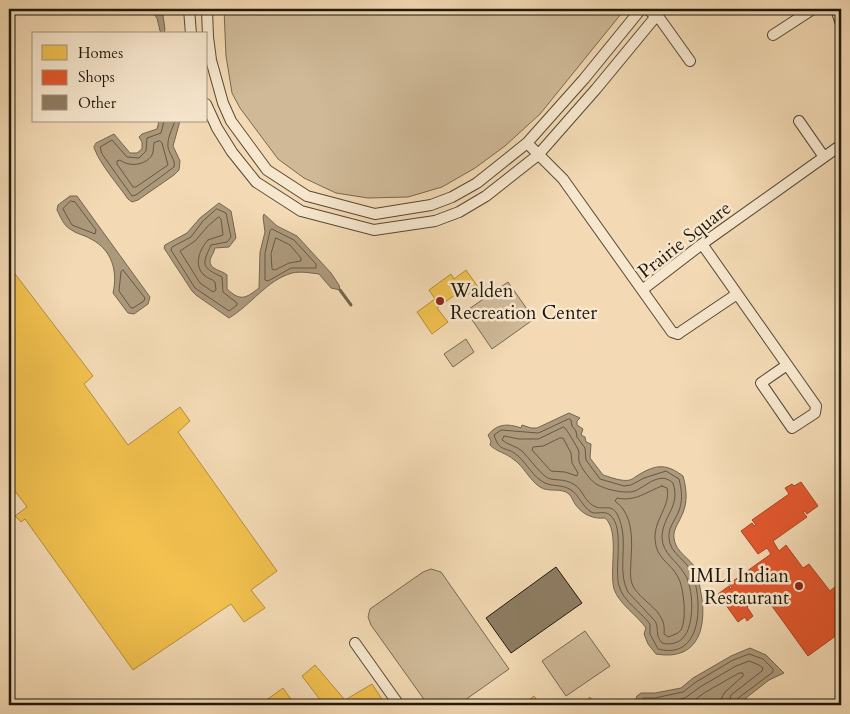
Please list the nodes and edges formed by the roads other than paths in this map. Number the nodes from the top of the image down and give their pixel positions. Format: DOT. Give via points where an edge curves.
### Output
graph roads {
  1 [pos="189,9"];
  2 [pos="207,9"];
  3 [pos="641,9"];
  4 [pos="647,9"];
  5 [pos="813,9"];
  6 [pos="836,9"];
  7 [pos="659,12"];
  8 [pos="841,24"];
  9 [pos="191,32"];
  10 [pos="208,32"];
  11 [pos="774,35"];
  12 [pos="208,37"];
  13 [pos="690,61"];
  14 [pos="208,108"];
  15 [pos="799,121"];
  16 [pos="527,143"];
  17 [pos="841,145"];
  18 [pos="538,155"];
  19 [pos="824,157"];
  20 [pos="702,244"];
  21 [pos="642,290"];
  22 [pos="737,294"];
  23 [pos="787,365"];
  24 [pos="355,643"];
  25 [pos="399,705"];
  1 -- 9 [label="street"];
  2 -- 10 [label="street"];
  3 -- 16 [label="street"];
  4 -- 7 [label="street"];
  5 -- 11 [label="street"];
  6 -- 8 [label="street"];
  7 -- 13 [label="street" via="660,19"];
  7 -- 18 [label="street"];
  12 -- 16 [label="street" via="217,84 231,121 267,170 307,196 375,214 431,205 477,183"];
  14 -- 18 [label="street" via="232,152 256,182 301,211 374,230 435,221 459,212 486,196"];
  15 -- 19 [label="street"];
  16 -- 18 [label="street"];
  17 -- 19 [label="street, Prairie Square"];
  18 -- 21 [label="street" via="563,179"];
  19 -- 20 [label="street, Prairie Square"];
  20 -- 21 [label="street, Prairie Square"];
  20 -- 22 [label="street"];
  21 -- 22 [label="street, Prairie Square" via="668,328 678,334"];
  22 -- 23 [label="street"];
  23 -- 23 [label="street" via="761,383 792,428 815,413 817,408"];
  24 -- 25 [label="street"];
}
